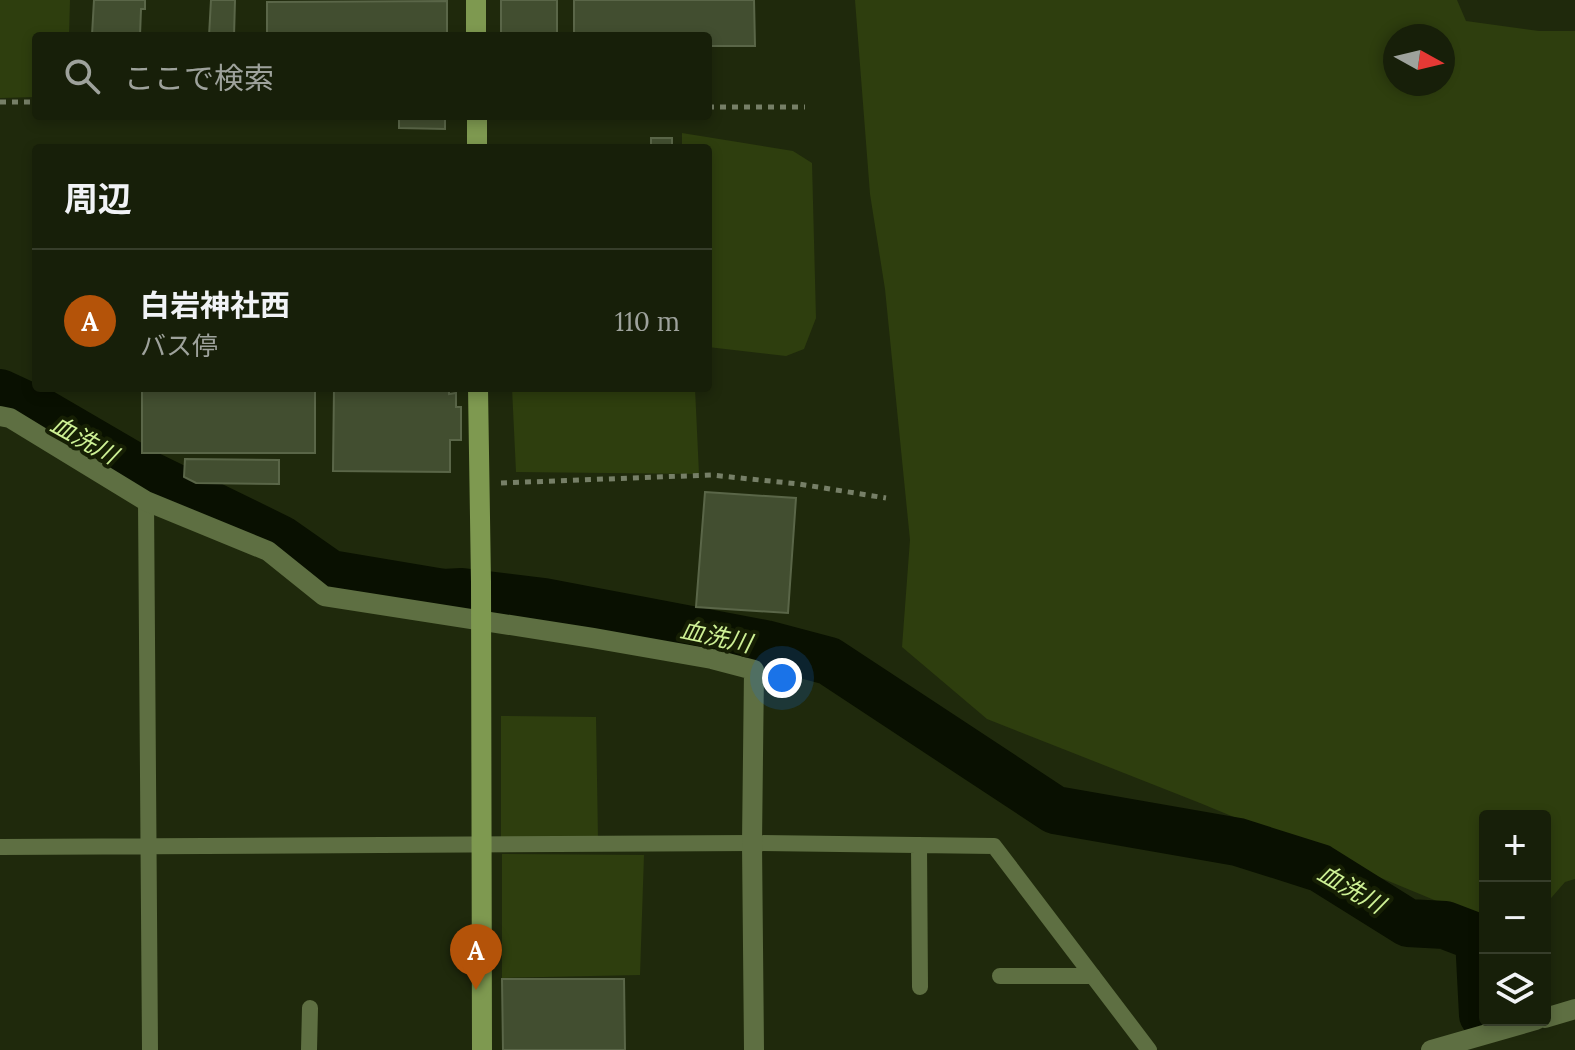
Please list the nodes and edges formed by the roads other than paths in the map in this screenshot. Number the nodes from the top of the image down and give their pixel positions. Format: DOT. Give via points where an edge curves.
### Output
graph roads {
  1 [pos="476,0"];
  2 [pos="476,32"];
  3 [pos="477,120"];
  4 [pos="477,144"];
  5 [pos="478,392"];
  6 [pos="0,416"];
  7 [pos="146,501"];
  8 [pos="481,614"];
  9 [pos="752,843"];
  10 [pos="919,845"];
  11 [pos="483,846"];
  12 [pos="0,847"];
  13 [pos="149,847"];
  14 [pos="1000,976"];
  15 [pos="1093,976"];
  16 [pos="920,987"];
  17 [pos="310,1008"];
  18 [pos="1575,1009"];
  19 [pos="1551,1016"];
  20 [pos="1515,1026"];
  21 [pos="150,1050"];
  22 [pos="309,1050"];
  23 [pos="482,1050"];
  24 [pos="754,1050"];
  25 [pos="1149,1050"];
  26 [pos="1431,1050"];
  1 -- 2 [label="street"];
  3 -- 4 [label="street"];
  5 -- 8 [label="street"];
  6 -- 7 [label="street"];
  7 -- 8 [label="street" via="268,551 324,596"];
  7 -- 13 [label="lane"];
  8 -- 9 [label="street" via="754,670"];
  8 -- 11 [label="street"];
  9 -- 10 [label="lane"];
  9 -- 11 [label="lane"];
  9 -- 24 [label="street"];
  10 -- 15 [label="lane" via="994,846"];
  10 -- 16 [label="lane"];
  11 -- 13 [label="lane"];
  11 -- 23 [label="street"];
  12 -- 13 [label="lane"];
  13 -- 21 [label="lane"];
  14 -- 15 [label="lane"];
  15 -- 25 [label="lane"];
  17 -- 22 [label="lane"];
  18 -- 19 [label="street"];
  20 -- 26 [label="street"];
}
